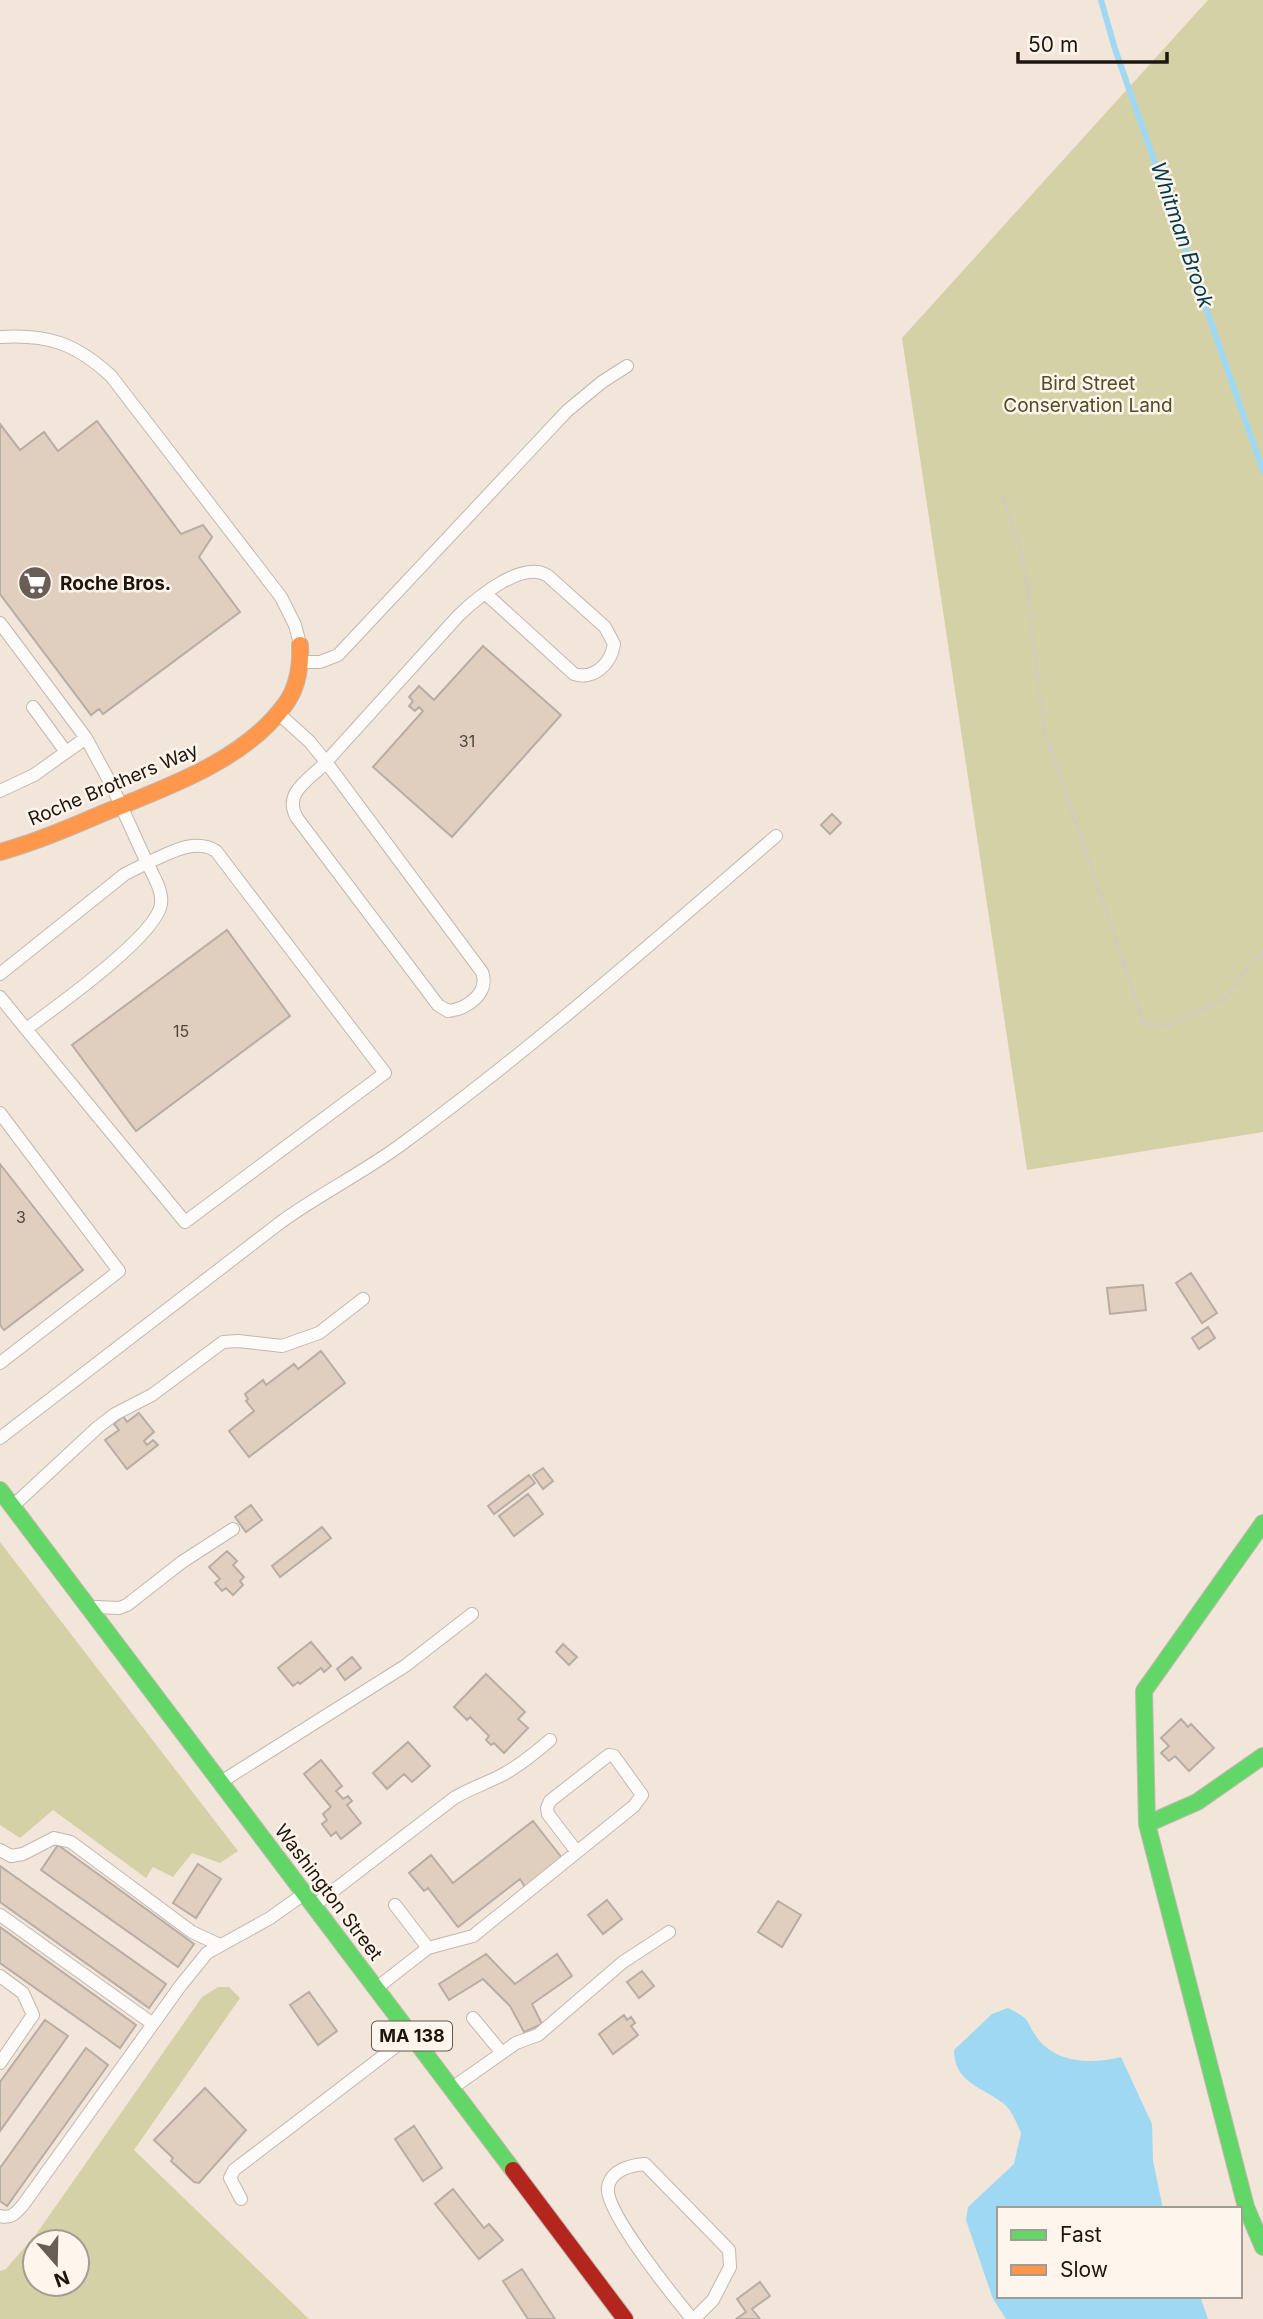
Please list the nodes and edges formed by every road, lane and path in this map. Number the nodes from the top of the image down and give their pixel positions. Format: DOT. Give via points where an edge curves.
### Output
graph roads {
  1 [pos="0,337"];
  2 [pos="627,366"];
  3 [pos="1002,495"];
  4 [pos="485,593"];
  5 [pos="0,623"];
  6 [pos="300,645"];
  7 [pos="300,662"];
  8 [pos="33,707"];
  9 [pos="278,713"];
  10 [pos="86,738"];
  11 [pos="66,752"];
  12 [pos="326,762"];
  13 [pos="0,792"];
  14 [pos="121,806"];
  15 [pos="776,836"];
  16 [pos="0,852"];
  17 [pos="147,863"];
  18 [pos="1263,953"];
  19 [pos="0,974"];
  20 [pos="0,997"];
  21 [pos="26,1030"];
  22 [pos="0,1112"];
  23 [pos="363,1299"];
  24 [pos="0,1363"];
  25 [pos="0,1438"];
  26 [pos="0,1490"];
  27 [pos="12,1506"];
  28 [pos="1263,1523"];
  29 [pos="233,1529"];
  30 [pos="89,1608"];
  31 [pos="472,1614"];
  32 [pos="550,1740"];
  33 [pos="1263,1756"];
  34 [pos="221,1783"];
  35 [pos="1147,1824"];
  36 [pos="0,1850"];
  37 [pos="577,1852"];
  38 [pos="309,1900"];
  39 [pos="395,1905"];
  40 [pos="0,1915"];
  41 [pos="669,1932"];
  42 [pos="220,1945"];
  43 [pos="428,1948"];
  44 [pos="0,1976"];
  45 [pos="376,1989"];
  46 [pos="473,2018"];
  47 [pos="153,2024"];
  48 [pos="411,2035"];
  49 [pos="502,2053"];
  50 [pos="0,2063"];
  51 [pos="451,2088"];
  52 [pos="241,2199"];
  53 [pos="0,2216"];
  54 [pos="1263,2248"];
  55 [pos="625,2319"];
  56 [pos="693,2319"];
  1 -- 6 [label="lane" via="45,337 69,345 111,376 281,597"];
  2 -- 7 [label="lane" via="566,411 345,649 320,662"];
  3 -- 18 [label="path" via="1024,563 1044,729 1144,1024 1167,1026 1225,998"];
  4 -- 4 [label="lane" via="527,572 543,572 608,631 614,644 611,654 593,674 574,674"];
  4 -- 12 [label="lane" via="458,615"];
  5 -- 10 [label="lane"];
  6 -- 7 [label="street, Roche Brothers Way"];
  7 -- 9 [label="street, Roche Brothers Way" via="293,691"];
  8 -- 11 [label="lane"];
  9 -- 12 [label="lane"];
  9 -- 14 [label="street, Roche Brothers Way" via="221,759"];
  10 -- 11 [label="lane"];
  10 -- 14 [label="lane"];
  11 -- 13 [label="lane"];
  12 -- 12 [label="lane" via="295,792 291,801 295,814 438,1005 449,1011 465,1006 482,991 482,972"];
  14 -- 16 [label="street, Roche Brothers Way"];
  14 -- 17 [label="lane"];
  15 -- 25 [label="lane" via="571,1013 430,1123 281,1222"];
  17 -- 19 [label="lane" via="125,874"];
  17 -- 21 [label="lane" via="160,893 158,914 110,965"];
  17 -- 21 [label="lane" via="192,846 216,850 385,1073 185,1222"];
  20 -- 21 [label="lane"];
  22 -- 24 [label="lane" via="119,1271"];
  23 -- 27 [label="lane" via="319,1333 282,1346 223,1342 152,1395 98,1427"];
  26 -- 27 [label="street, Washington Street / MA 138"];
  27 -- 30 [label="street, Washington Street / MA 138"];
  28 -- 35 [label="street" via="1144,1690"];
  29 -- 30 [label="lane" via="127,1605"];
  30 -- 34 [label="street, Washington Street / MA 138"];
  31 -- 34 [label="lane" via="405,1666"];
  32 -- 38 [label="lane" via="501,1776 454,1798"];
  33 -- 35 [label="street" via="1197,1802"];
  34 -- 38 [label="street, Washington Street / MA 138"];
  35 -- 54 [label="street" via="1246,2207"];
  36 -- 42 [label="lane" via="11,1856 54,1838 71,1842 192,1932"];
  37 -- 37 [label="lane" via="635,1806 642,1795 614,1756 601,1761 547,1808"];
  37 -- 43 [label="lane" via="473,1936"];
  38 -- 42 [label="lane"];
  38 -- 45 [label="street, Washington Street / MA 138"];
  39 -- 43 [label="lane"];
  40 -- 47 [label="lane"];
  41 -- 49 [label="lane" via="623,1962 538,2035"];
  42 -- 47 [label="lane" via="207,1953"];
  43 -- 45 [label="lane"];
  44 -- 50 [label="lane" via="23,1993 33,2015"];
  45 -- 48 [label="street, Washington Street / MA 138"];
  46 -- 49 [label="lane"];
  47 -- 53 [label="lane" via="23,2205 15,2214"];
  48 -- 51 [label="street, Washington Street / MA 138"];
  48 -- 52 [label="lane" via="234,2170 230,2178"];
  49 -- 51 [label="lane"];
  51 -- 55 [label="street, Washington Street / MA 138"];
  56 -- 56 [label="lane" via="713,2300 730,2267 729,2250 645,2164 632,2165 611,2179 609,2200 645,2259"];
}
